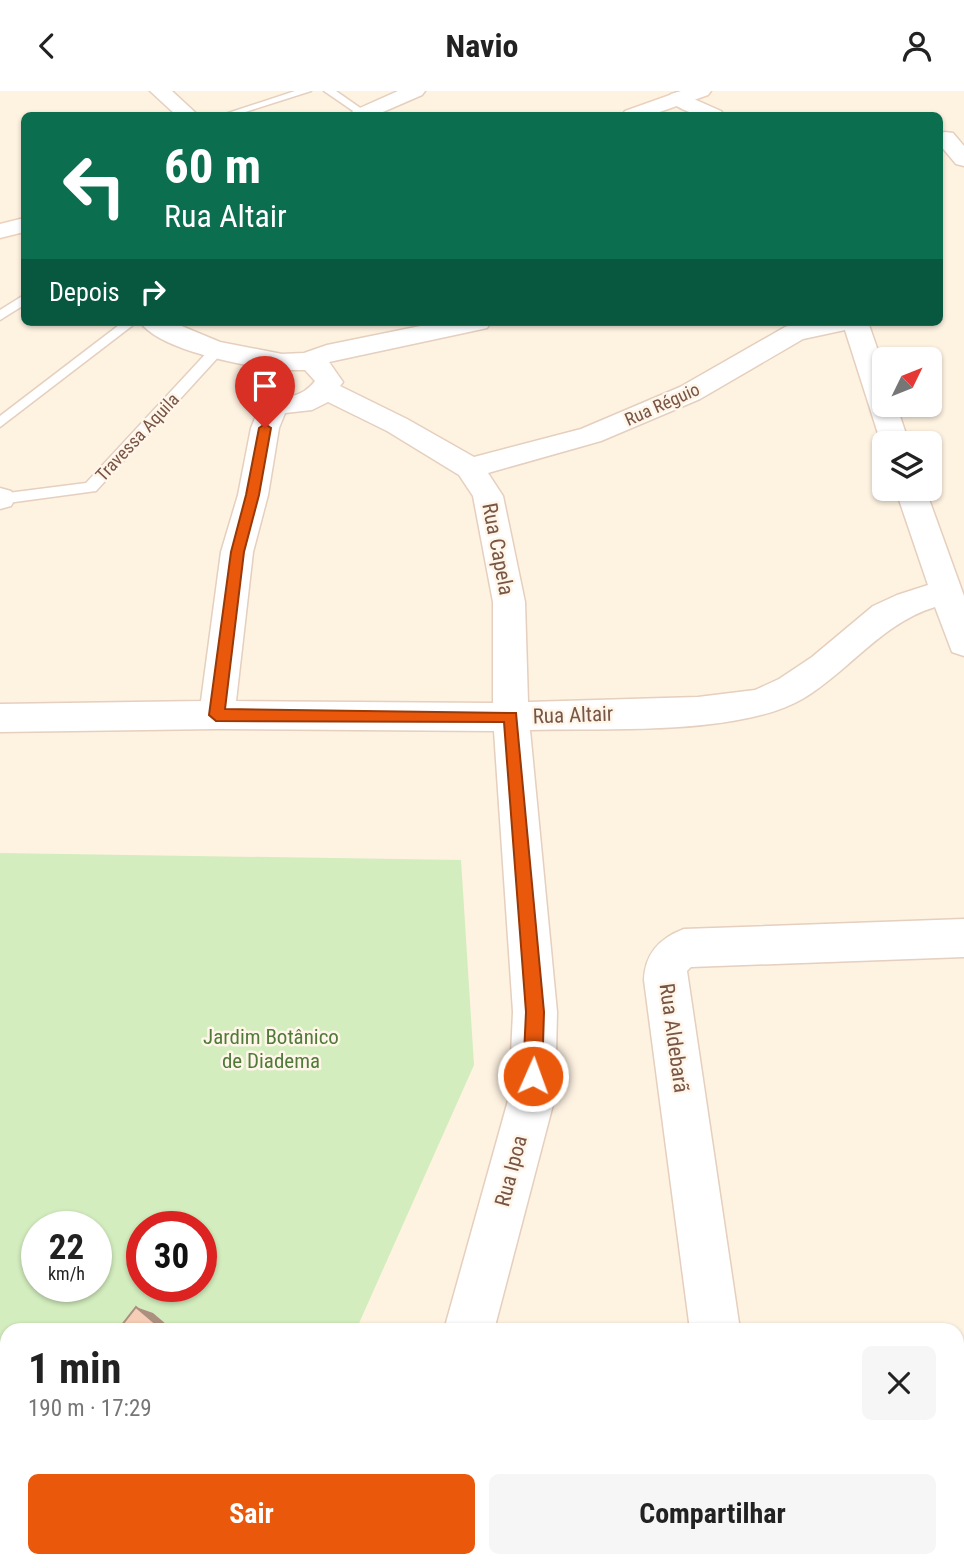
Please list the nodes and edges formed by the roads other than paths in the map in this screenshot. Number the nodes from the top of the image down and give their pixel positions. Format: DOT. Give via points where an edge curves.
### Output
graph roads {
  1 [pos="160,91"];
  2 [pos="306,91"];
  3 [pos="329,91"];
  4 [pos="415,91"];
  5 [pos="701,91"];
  6 [pos="678,98"];
  7 [pos="184,112"];
  8 [pos="238,112"];
  9 [pos="358,112"];
  10 [pos="369,112"];
  11 [pos="640,112"];
  12 [pos="708,112"];
  13 [pos="950,138"];
  14 [pos="964,159"];
  15 [pos="21,226"];
  16 [pos="0,231"];
  17 [pos="21,301"];
  18 [pos="0,316"];
  19 [pos="126,326"];
  20 [pos="162,326"];
  21 [pos="459,326"];
  22 [pos="816,326"];
  23 [pos="856,326"];
  24 [pos="221,352"];
  25 [pos="279,362"];
  26 [pos="307,362"];
  27 [pos="325,390"];
  28 [pos="264,393"];
  29 [pos="0,422"];
  30 [pos="891,431"];
  31 [pos="470,468"];
  32 [pos="0,499"];
  33 [pos="914,501"];
  34 [pos="945,592"];
  35 [pos="964,643"];
  36 [pos="216,715"];
  37 [pos="511,717"];
  38 [pos="0,718"];
  39 [pos="964,938"];
  40 [pos="471,1323"];
  41 [pos="714,1323"];
  1 -- 7 [label="street"];
  2 -- 8 [label="lane"];
  3 -- 9 [label="lane"];
  4 -- 10 [label="street"];
  5 -- 6 [label="street"];
  6 -- 11 [label="street"];
  6 -- 12 [label="street"];
  13 -- 14 [label="street"];
  15 -- 16 [label="street"];
  17 -- 18 [label="lane"];
  19 -- 29 [label="lane"];
  20 -- 24 [label="street"];
  21 -- 26 [label="street" via="327,353"];
  22 -- 31 [label="street, Rua Réguio" via="794,333 690,393 591,435"];
  23 -- 30 [label="street"];
  24 -- 25 [label="street"];
  24 -- 28 [label="street"];
  24 -- 32 [label="lane, Travessa Aquila" via="91,487"];
  25 -- 26 [label="street"];
  25 -- 28 [label="street" via="258,375"];
  26 -- 27 [label="street" via="326,373"];
  27 -- 28 [label="street" via="303,403"];
  27 -- 31 [label="street, Rua Capela"];
  28 -- 36 [label="street" via="265,428 237,552"];
  31 -- 37 [label="street, Rua Capela" via="488,496 509,602"];
  33 -- 34 [label="street"];
  34 -- 35 [label="street"];
  34 -- 37 [label="street, Rua Altair" via="885,615 824,666 791,689 759,703 698,711"];
  36 -- 37 [label="street, Rua Altair"];
  36 -- 38 [label="street, Rua Altair"];
  37 -- 40 [label="street, Rua Ipoa" via="535,1012 532,1097"];
  39 -- 41 [label="street, Rua Aldebarã" via="684,948 671,956 665,980"];
}
